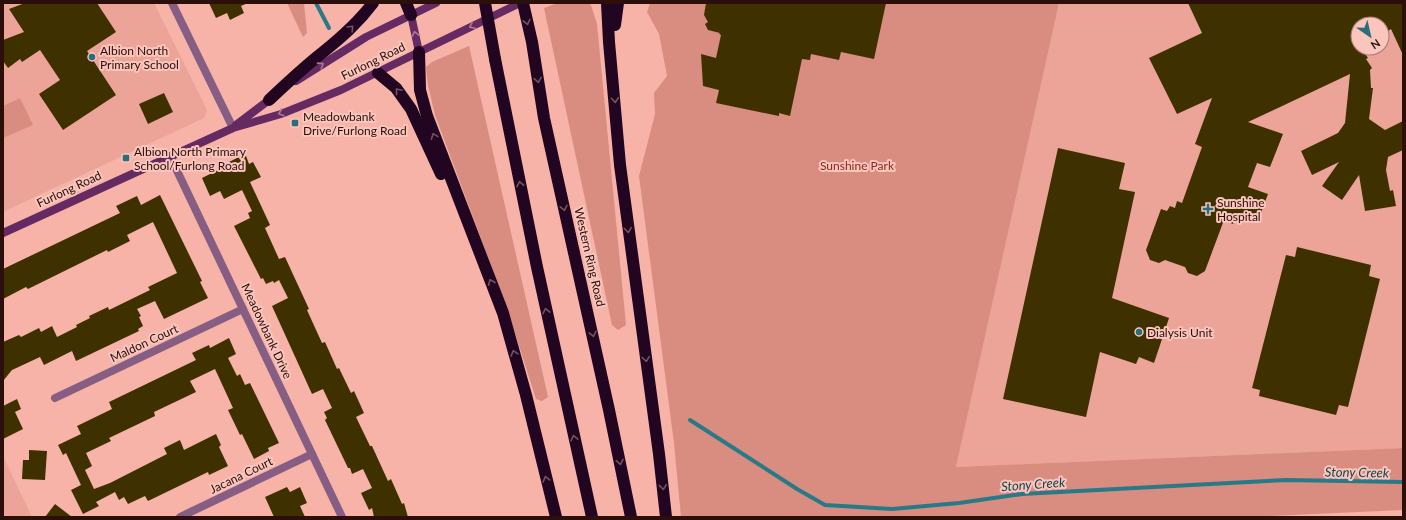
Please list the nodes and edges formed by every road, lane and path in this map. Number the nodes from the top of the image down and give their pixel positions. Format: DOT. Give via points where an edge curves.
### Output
graph roads {
  1 [pos="172,3"];
  2 [pos="373,3"];
  3 [pos="406,3"];
  4 [pos="436,3"];
  5 [pos="485,3"];
  6 [pos="520,3"];
  7 [pos="523,3"];
  8 [pos="607,3"];
  9 [pos="618,3"];
  10 [pos="411,15"];
  11 [pos="418,52"];
  12 [pos="612,62"];
  13 [pos="378,73"];
  14 [pos="269,100"];
  15 [pos="232,128"];
  16 [pos="170,156"];
  17 [pos="3,233"];
  18 [pos="478,251"];
  19 [pos="244,309"];
  20 [pos="55,398"];
  21 [pos="312,454"];
  22 [pos="180,517"];
  23 [pos="342,517"];
  24 [pos="556,517"];
  25 [pos="592,517"];
  26 [pos="631,517"];
  27 [pos="666,517"];
  1 -- 15 [label="street"];
  14 -- 2 [label="highway, one-way" via="322,52 336,43"];
  3 -- 10 [label="highway"];
  4 -- 10 [label="street, Furlong Road"];
  25 -- 5 [label="highway, one-way, bridge" via="536,268"];
  6 -- 11 [label="street, Furlong Road, one-way"];
  7 -- 26 [label="highway, Western Ring Road, one-way" via="544,118"];
  8 -- 12 [label="highway"];
  9 -- 12 [label="highway"];
  11 -- 10 [label="street, one-way"];
  14 -- 10 [label="street, Furlong Road, one-way" via="366,37"];
  11 -- 13 [label="street, Furlong Road"];
  18 -- 11 [label="highway, one-way" via="427,116 420,90"];
  12 -- 27 [label="highway, one-way" via="620,165"];
  13 -- 15 [label="street, Furlong Road, one-way" via="281,114"];
  18 -- 13 [label="highway, one-way" via="411,110 396,88"];
  14 -- 15 [label="street, Furlong Road"];
  15 -- 16 [label="street, Furlong Road"];
  16 -- 17 [label="street, Furlong Road"];
  16 -- 19 [label="street, Meadowbank Drive"];
  24 -- 18 [label="highway, one-way" via="503,313"];
  19 -- 20 [label="street, Maldon Court"];
  19 -- 21 [label="street, Meadowbank Drive"];
  21 -- 22 [label="street, Jacana Court"];
  21 -- 23 [label="street, Meadowbank Drive"];
}
